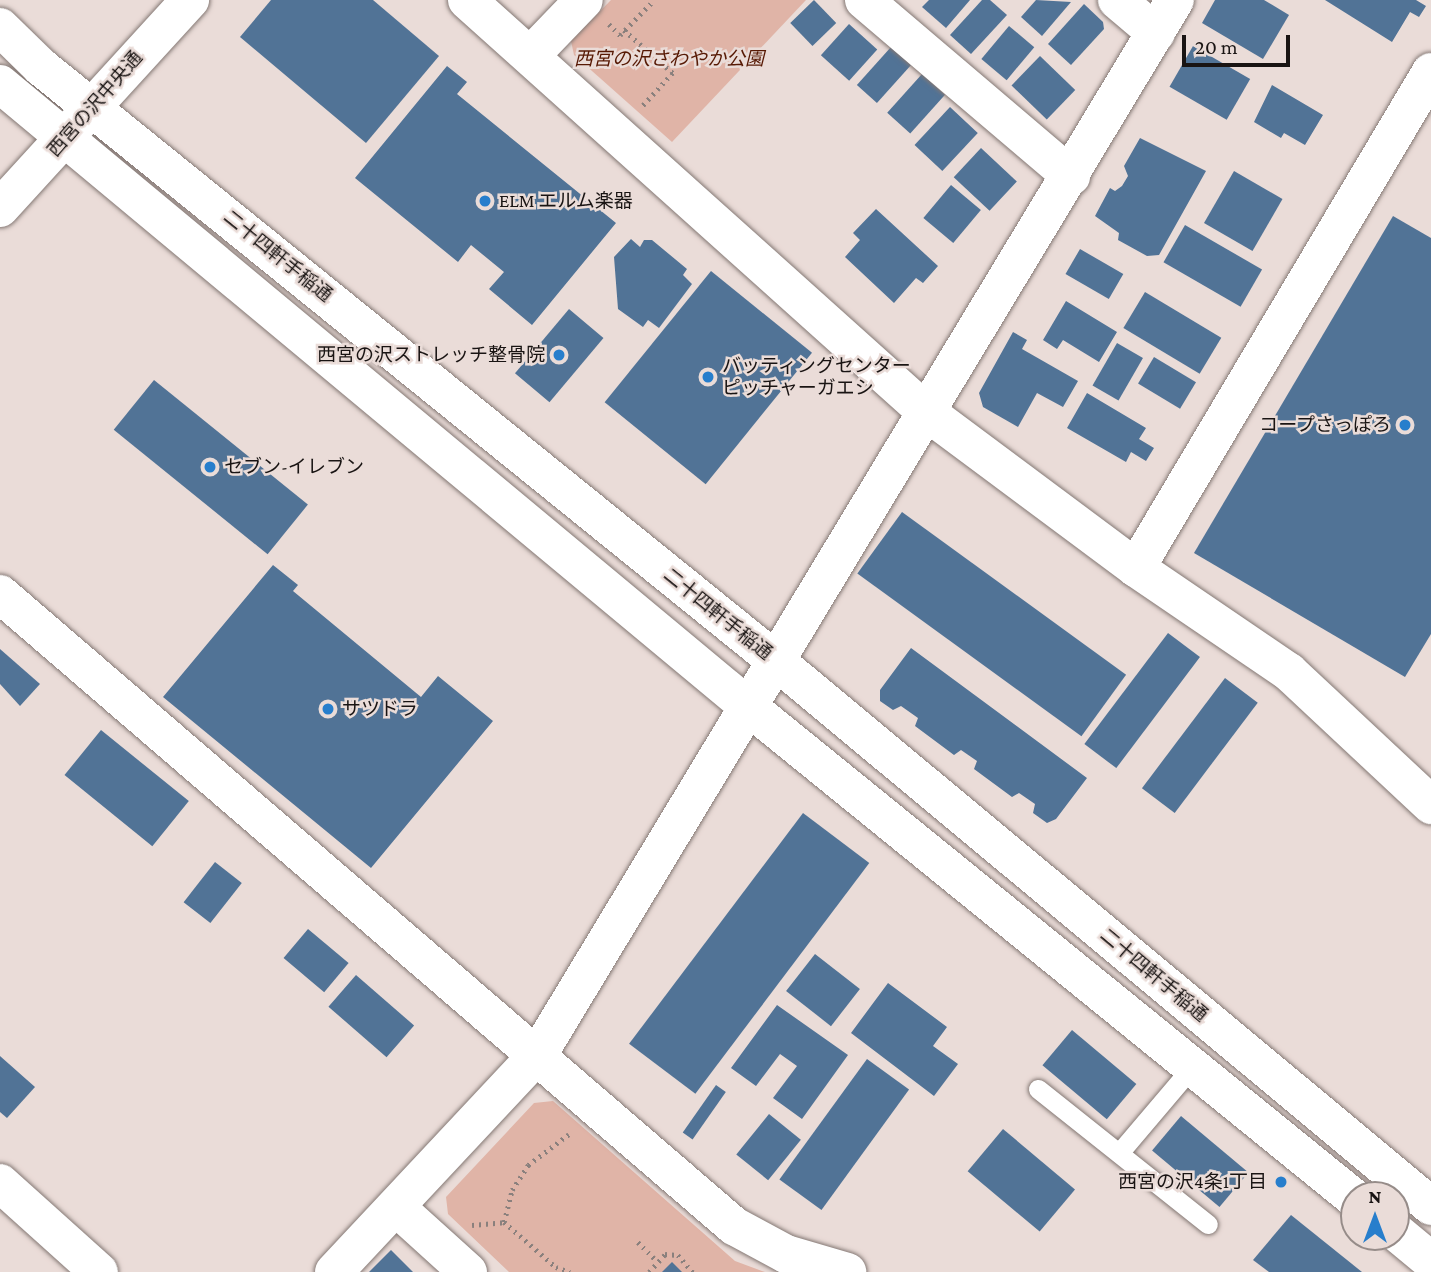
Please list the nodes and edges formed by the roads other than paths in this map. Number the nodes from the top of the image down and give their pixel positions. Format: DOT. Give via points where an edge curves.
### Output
graph roads {
  1 [pos="190,0"];
  2 [pos="467,0"];
  3 [pos="864,0"];
  4 [pos="1117,0"];
  5 [pos="1175,0"];
  6 [pos="595,10"];
  7 [pos="0,27"];
  8 [pos="1156,33"];
  9 [pos="531,55"];
  10 [pos="1431,72"];
  11 [pos="0,84"];
  12 [pos="93,106"];
  13 [pos="67,139"];
  14 [pos="1071,176"];
  15 [pos="0,208"];
  16 [pos="924,410"];
  17 [pos="1136,568"];
  18 [pos="0,594"];
  19 [pos="776,661"];
  20 [pos="750,708"];
  21 [pos="1431,805"];
  22 [pos="539,1054"];
  23 [pos="1192,1067"];
  24 [pos="1038,1088"];
  25 [pos="1119,1153"];
  26 [pos="0,1183"];
  27 [pos="1340,1187"];
  28 [pos="1431,1206"];
  29 [pos="396,1207"];
  30 [pos="1208,1224"];
  31 [pos="1410,1244"];
  32 [pos="1431,1261"];
  33 [pos="99,1272"];
  34 [pos="334,1272"];
  35 [pos="468,1272"];
  36 [pos="848,1272"];
  1 -- 12 [label="street, 西宮の沢中央通"];
  2 -- 9 [label="street"];
  3 -- 14 [label="street"];
  4 -- 8 [label="street"];
  5 -- 8 [label="street"];
  6 -- 9 [label="street"];
  7 -- 12 [label="street, 二十四軒手稲通" via="41,67"];
  8 -- 14 [label="street"];
  9 -- 16 [label="street"];
  10 -- 17 [label="street"];
  11 -- 13 [label="street"];
  12 -- 13 [label="street, 西宮の沢中央通"];
  12 -- 19 [label="street, 二十四軒手稲通"];
  13 -- 15 [label="street, 西宮の沢中央通"];
  13 -- 20 [label="street"];
  14 -- 16 [label="street"];
  16 -- 17 [label="street"];
  16 -- 19 [label="street"];
  17 -- 21 [label="street" via="1289,672"];
  18 -- 22 [label="street"];
  19 -- 20 [label="street"];
  19 -- 28 [label="street, 二十四軒手稲通"];
  20 -- 22 [label="street"];
  20 -- 23 [label="street"];
  22 -- 29 [label="street"];
  22 -- 36 [label="street" via="734,1226 786,1254"];
  23 -- 25 [label="lane"];
  23 -- 27 [label="street"];
  24 -- 25 [label="lane"];
  25 -- 30 [label="lane"];
  26 -- 33 [label="street"];
  29 -- 34 [label="street"];
  29 -- 35 [label="street"];
  31 -- 32 [label="street"];
}
